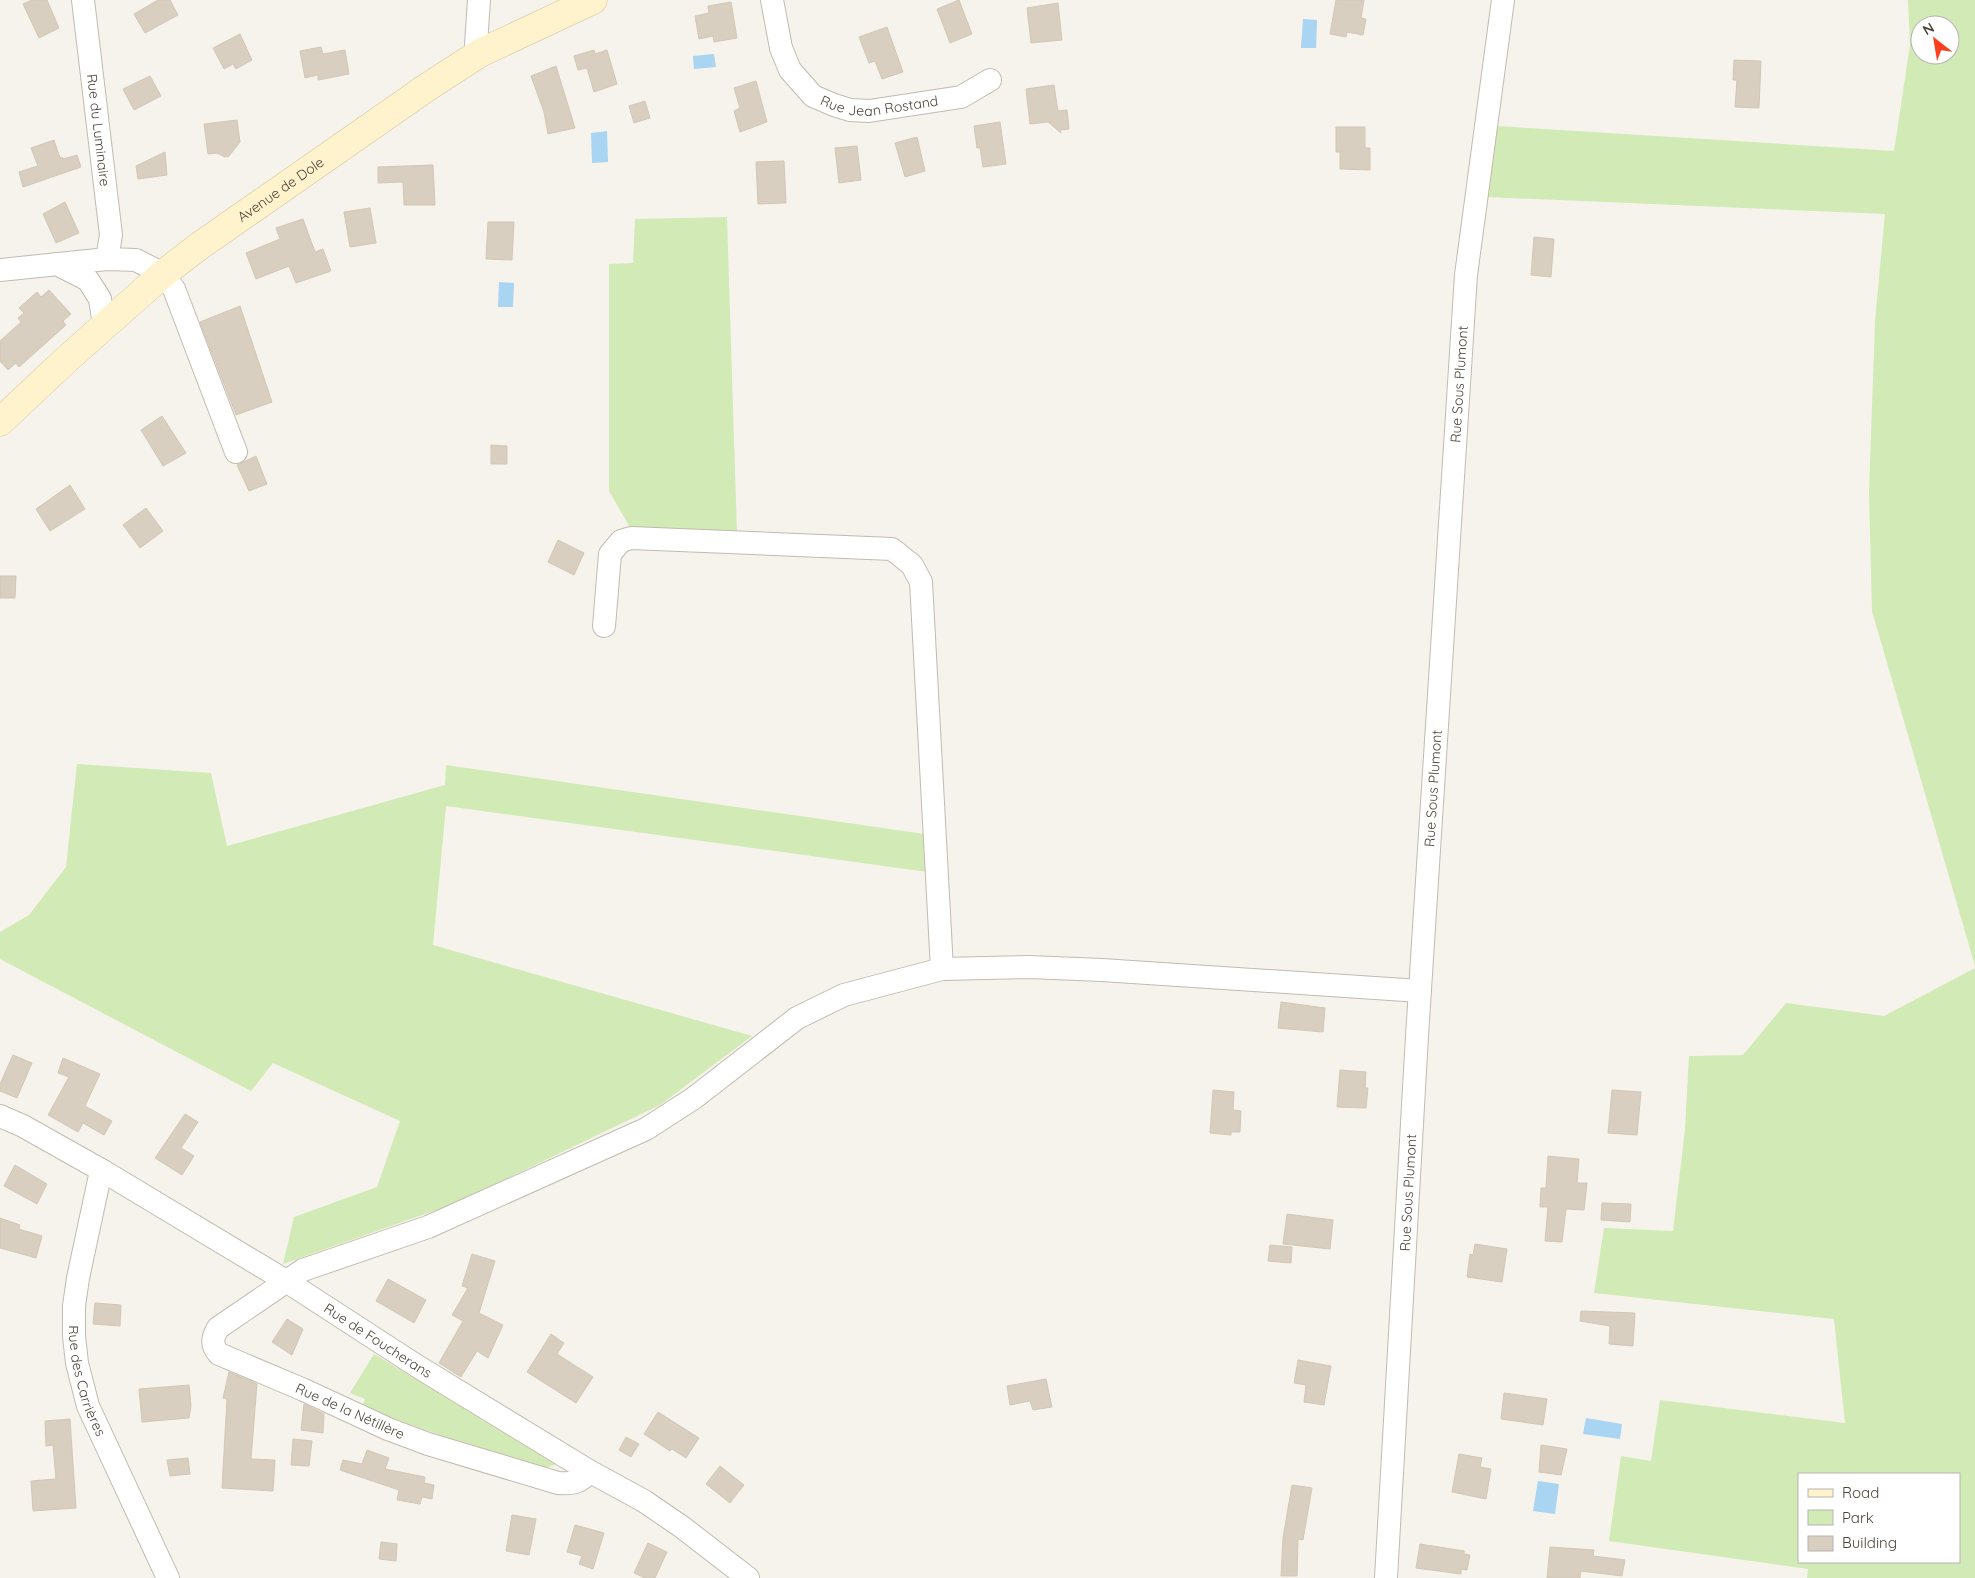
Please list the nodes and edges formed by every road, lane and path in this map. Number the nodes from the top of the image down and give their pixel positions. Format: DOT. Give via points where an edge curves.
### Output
graph roads {
  1 [pos="85,0"];
  2 [pos="479,0"];
  3 [pos="593,0"];
  4 [pos="772,0"];
  5 [pos="1503,0"];
  6 [pos="480,53"];
  7 [pos="990,80"];
  8 [pos="107,259"];
  9 [pos="57,264"];
  10 [pos="0,270"];
  11 [pos="162,274"];
  12 [pos="104,326"];
  13 [pos="0,422"];
  14 [pos="236,452"];
  15 [pos="604,626"];
  16 [pos="942,968"];
  17 [pos="1420,990"];
  18 [pos="0,1116"];
  19 [pos="103,1171"];
  20 [pos="286,1281"];
  21 [pos="589,1471"];
  22 [pos="168,1578"];
  23 [pos="748,1578"];
  24 [pos="1386,1578"];
  1 -- 8 [label="street, Rue du Luminaire" via="111,235"];
  2 -- 6 [label="street" via="476,44"];
  3 -- 6 [label="main road, Avenue de Dole"];
  4 -- 7 [label="street, Rue Jean Rostand" via="781,48 790,70 813,96 834,105 850,110 869,110 960,97"];
  5 -- 17 [label="street, Rue Sous Plumont" via="1466,275"];
  6 -- 11 [label="main road, Avenue de Dole"];
  8 -- 9 [label="street"];
  8 -- 11 [label="street" via="136,260"];
  9 -- 10 [label="street"];
  9 -- 12 [label="street" via="88,280 100,299"];
  11 -- 12 [label="main road, Avenue de Dole"];
  11 -- 14 [label="street" via="174,289"];
  12 -- 13 [label="main road, Avenue de Dole"];
  15 -- 16 [label="street" via="610,554 621,541 631,538 892,549 912,564 921,582"];
  16 -- 17 [label="street" via="1102,970"];
  16 -- 20 [label="street" via="844,995 797,1018 694,1098 646,1129 428,1227 303,1270"];
  17 -- 24 [label="street, Rue Sous Plumont"];
  18 -- 19 [label="street, Rue de Foucherans"];
  19 -- 20 [label="street, Rue de Foucherans"];
  19 -- 22 [label="street, Rue des Carrières" via="98,1180 74,1306 78,1363 88,1406"];
  20 -- 21 [label="street, Rue de Foucherans"];
  20 -- 21 [label="street, Rue de la Nétillère" via="218,1328 212,1343 219,1354 388,1430 428,1444 558,1483 575,1482"];
  21 -- 23 [label="street, Rue de Foucherans" via="644,1501"];
}
